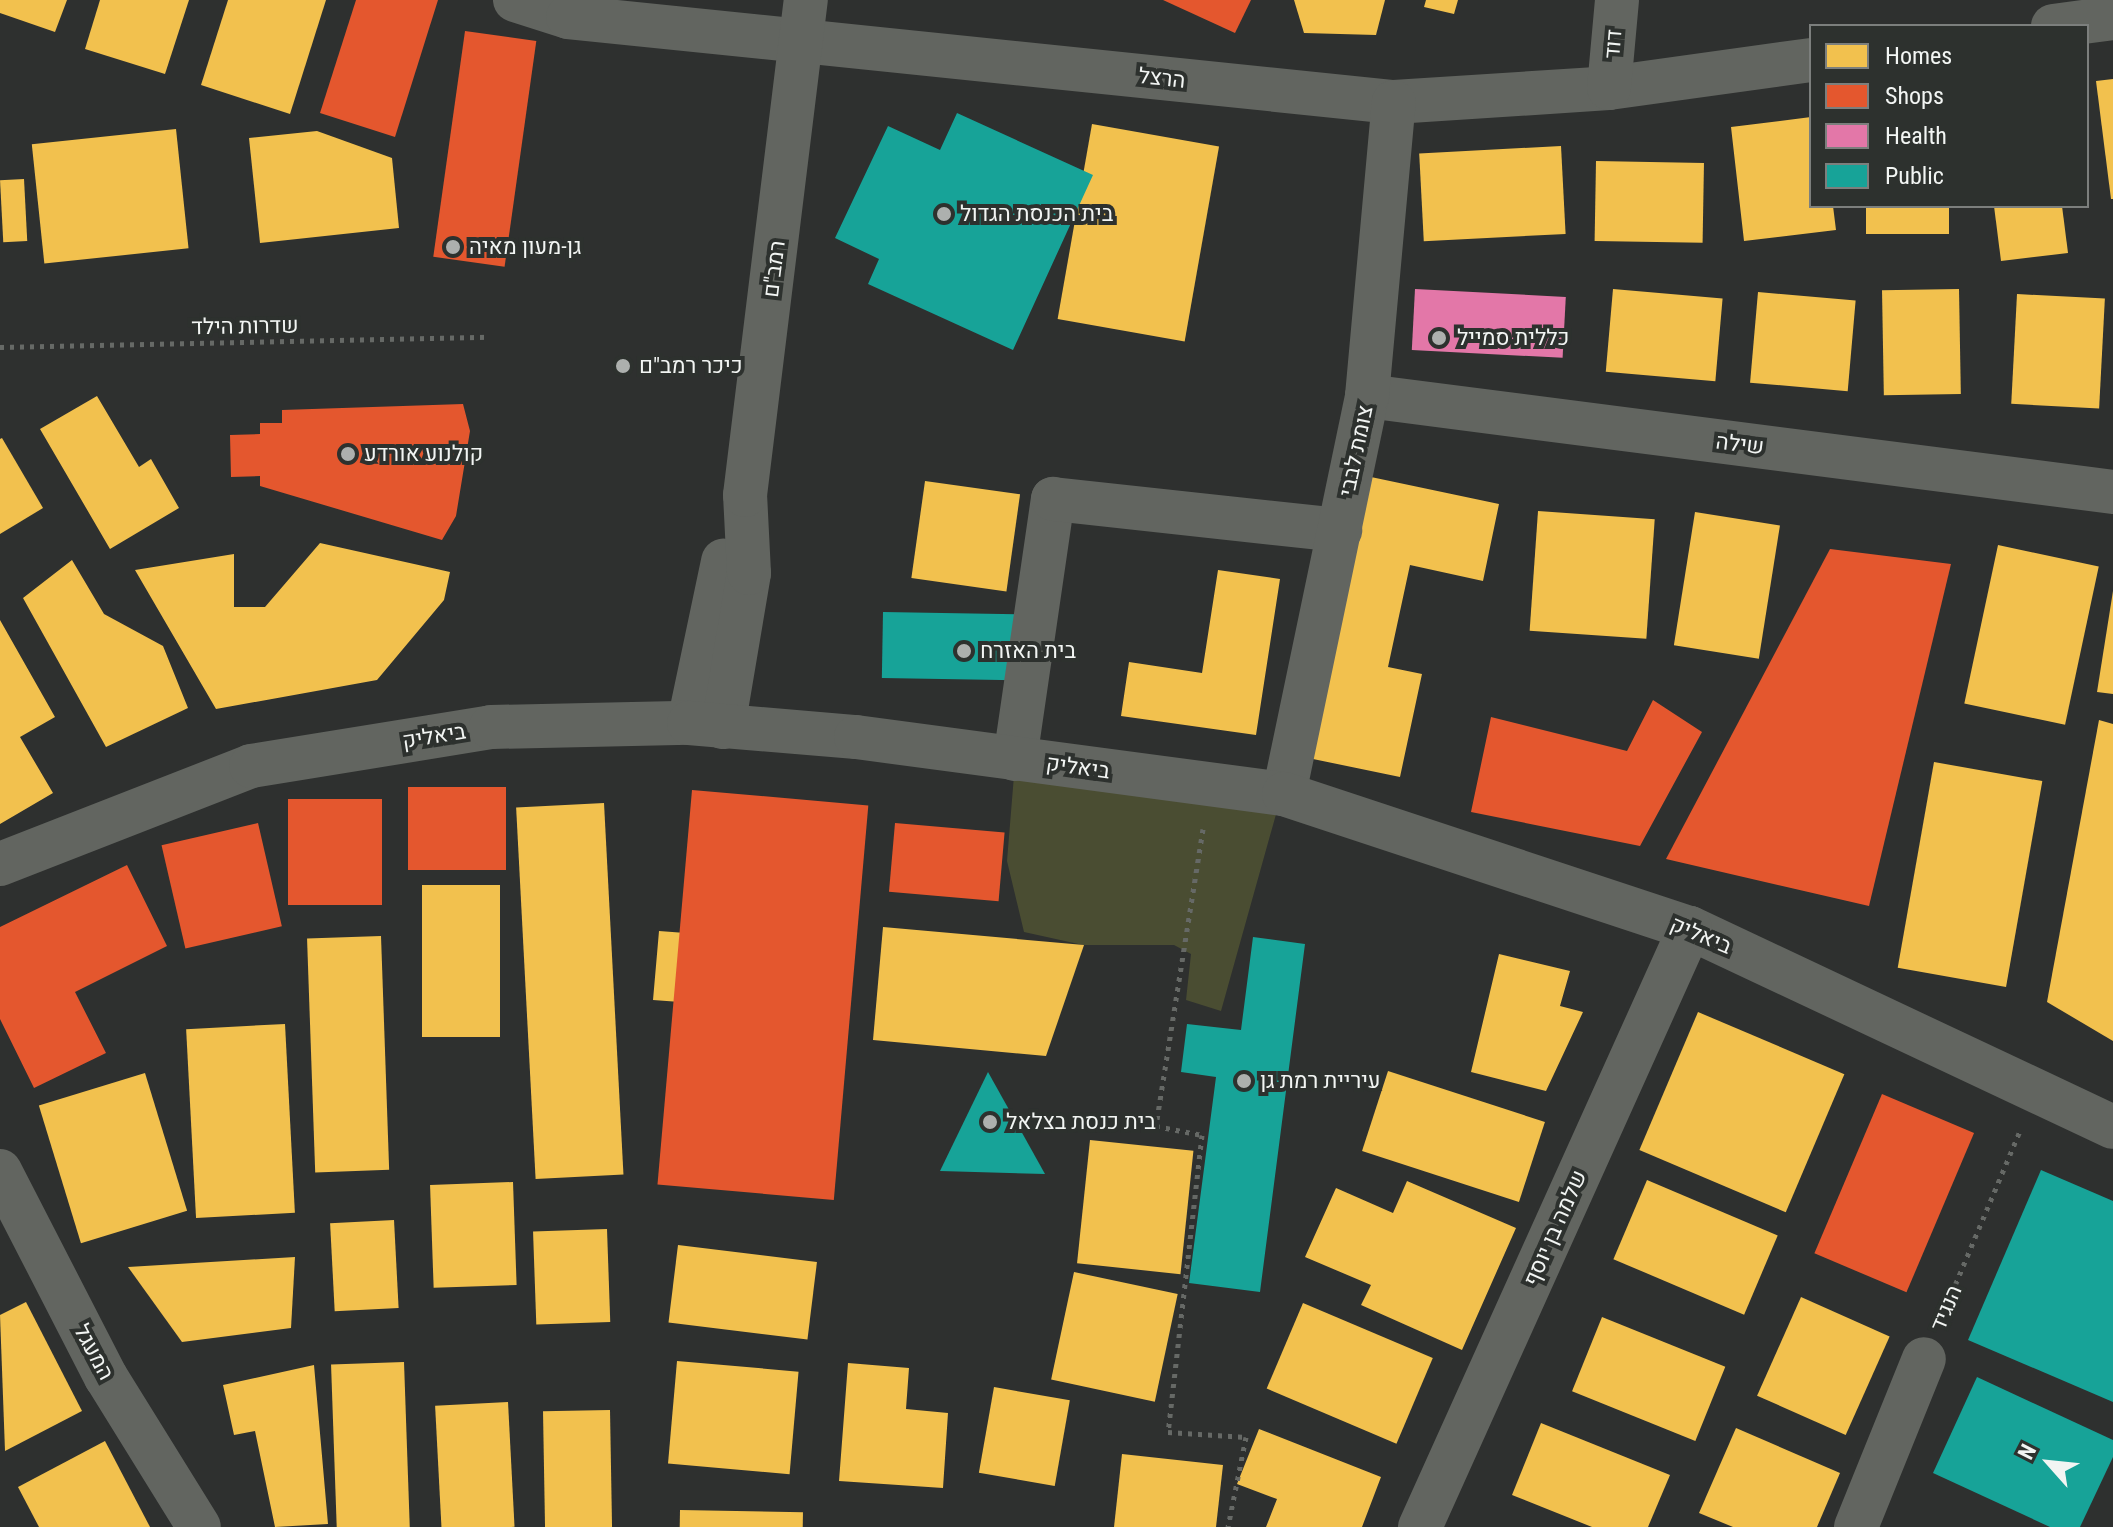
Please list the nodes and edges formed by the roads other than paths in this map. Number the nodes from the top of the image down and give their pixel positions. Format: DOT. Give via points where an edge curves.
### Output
graph roads {
  1 [pos="515,0"];
  2 [pos="784,0"];
  3 [pos="806,0"];
  4 [pos="1617,0"];
  5 [pos="2113,18"];
  6 [pos="2068,24"];
  7 [pos="731,33"];
  8 [pos="801,43"];
  9 [pos="1809,60"];
  10 [pos="1609,88"];
  11 [pos="1394,102"];
  12 [pos="1367,396"];
  13 [pos="2113,492"];
  14 [pos="1340,530"];
  15 [pos="706,725"];
  16 [pos="1015,759"];
  17 [pos="1284,794"];
  18 [pos="0,864"];
  19 [pos="1690,928"];
  20 [pos="2113,1127"];
  21 [pos="0,1171"];
  22 [pos="1924,1359"];
  23 [pos="199,1527"];
  24 [pos="1420,1527"];
  25 [pos="1856,1527"];
  1 -- 7 [label="street, הרצל" via="568,17"];
  2 -- 7 [label="street"];
  3 -- 8 [label="street, רמב\"ם"];
  4 -- 10 [label="street, דוד"];
  5 -- 6 [label="street"];
  7 -- 8 [label="street, הרצל"];
  8 -- 11 [label="street, הרצל"];
  8 -- 15 [label="street, רמב\"ם" via="745,495 719,572"];
  9 -- 10 [label="street, הרצל"];
  10 -- 11 [label="street, הרצל"];
  11 -- 12 [label="street, צומת לבבי"];
  12 -- 13 [label="street, שילה"];
  12 -- 14 [label="street, צומת לבבי"];
  14 -- 16 [label="street" via="1053,499"];
  14 -- 17 [label="street, צומת לבבי"];
  15 -- 16 [label="street, ביאליק"];
  15 -- 18 [label="street, ביאליק" via="491,727 251,766"];
  16 -- 17 [label="street, ביאליק"];
  17 -- 19 [label="street, ביאליק"];
  19 -- 20 [label="street, ביאליק"];
  19 -- 24 [label="street, שלמה בן יוסף"];
  21 -- 23 [label="street, המעגל" via="106,1377"];
  22 -- 25 [label="street, הנגיד"];
}
